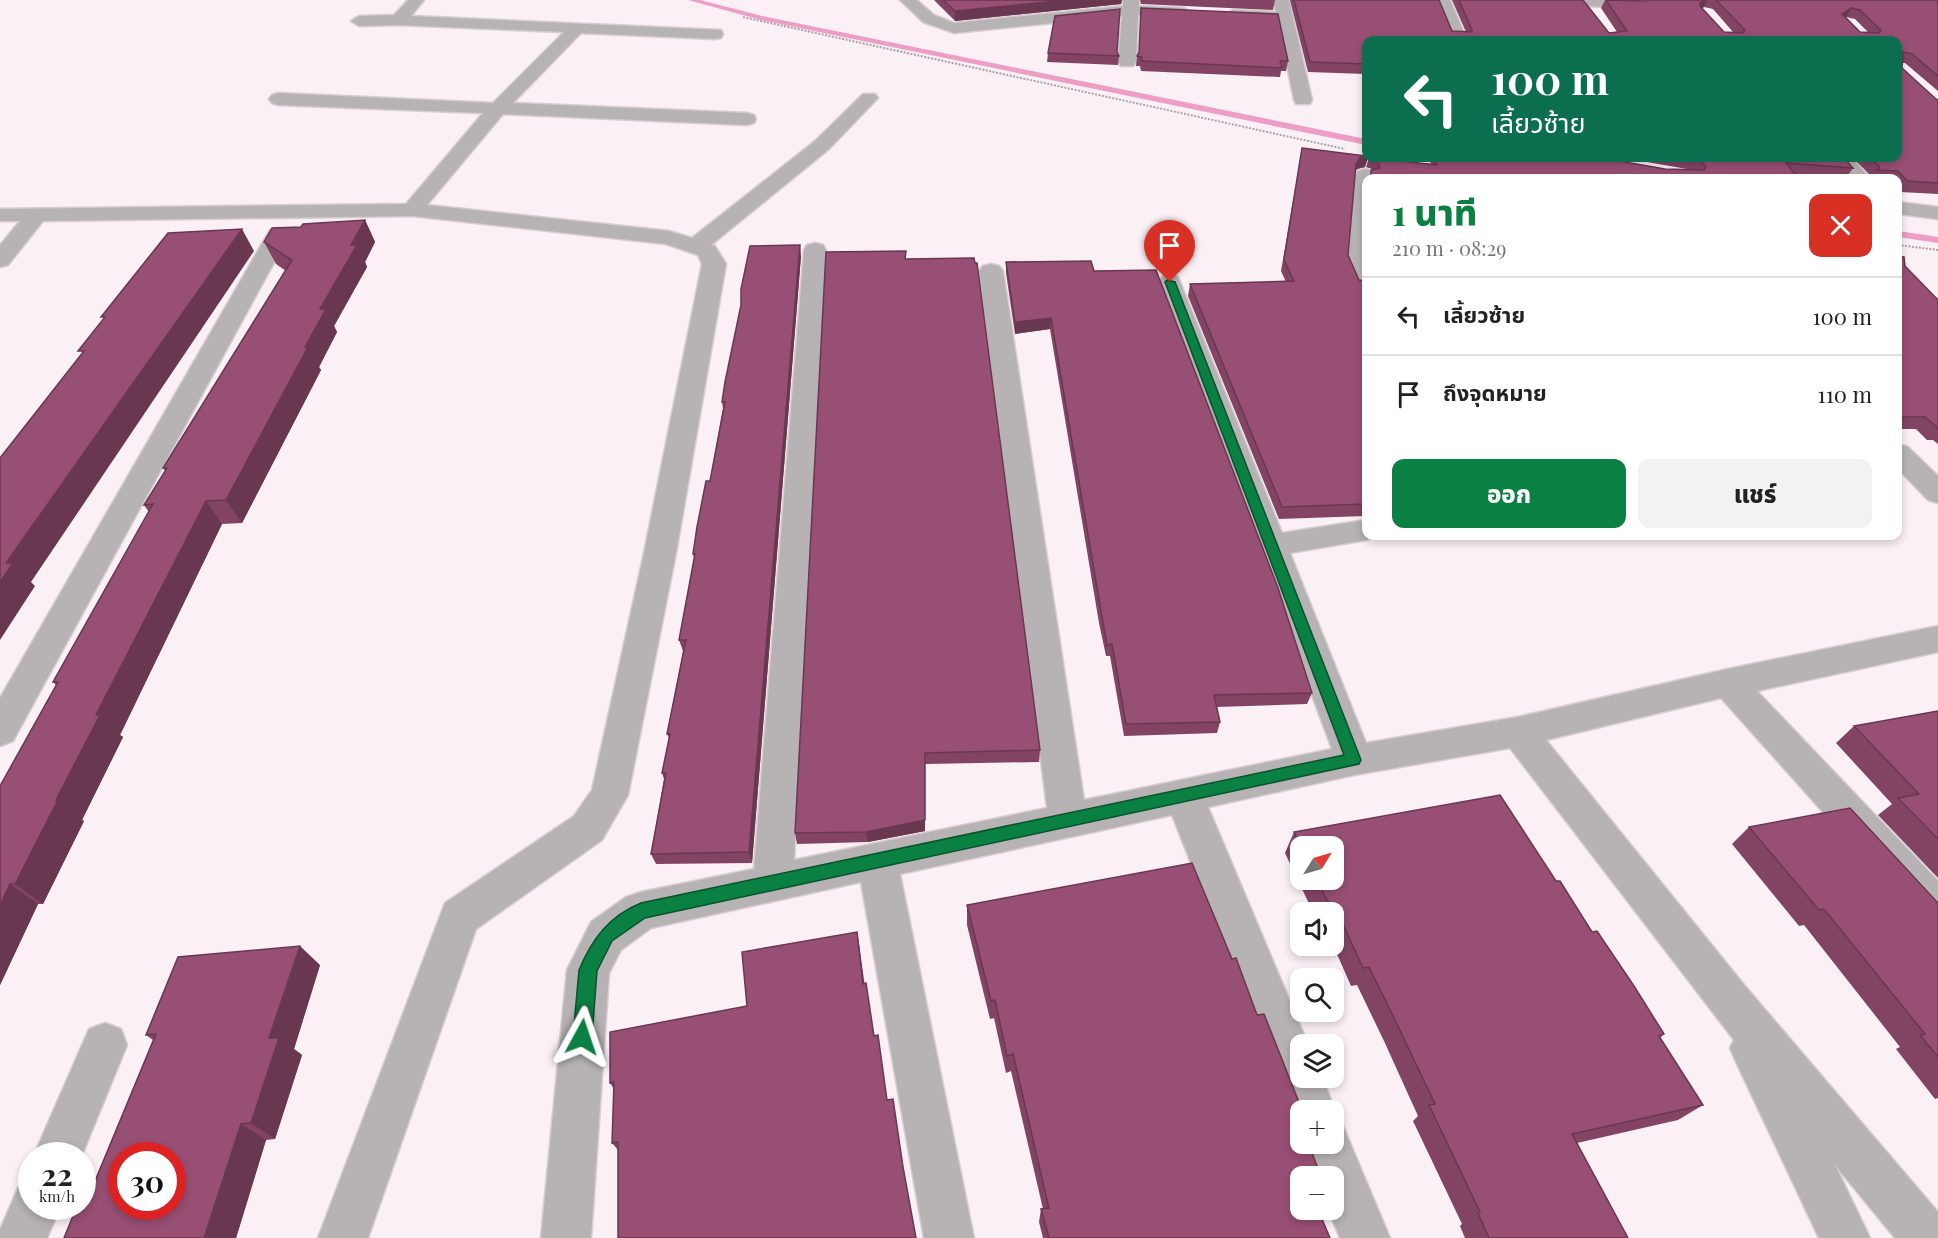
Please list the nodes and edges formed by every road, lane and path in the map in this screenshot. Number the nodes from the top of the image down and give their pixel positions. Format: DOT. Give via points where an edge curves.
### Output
graph roads {
  1 [pos="416,0"];
  2 [pos="908,0"];
  3 [pos="1442,0"];
  4 [pos="1554,0"];
  5 [pos="1585,1"];
  6 [pos="1642,3"];
  7 [pos="1130,5"];
  8 [pos="1283,9"];
  9 [pos="741,16"];
  10 [pos="1597,17"];
  11 [pos="399,20"];
  12 [pos="359,21"];
  13 [pos="577,28"];
  14 [pos="715,34"];
  15 [pos="1457,36"];
  16 [pos="1128,62"];
  17 [pos="869,98"];
  18 [pos="278,99"];
  19 [pos="1303,100"];
  20 [pos="498,108"];
  21 [pos="747,119"];
  22 [pos="1347,149"];
  23 [pos="1413,162"];
  24 [pos="1844,162"];
  25 [pos="1424,164"];
  26 [pos="1856,174"];
  27 [pos="1902,208"];
  28 [pos="412,210"];
  29 [pos="1938,213"];
  30 [pos="37,214"];
  31 [pos="0,215"];
  32 [pos="1362,220"];
  33 [pos="278,234"];
  34 [pos="1902,245"];
  35 [pos="696,246"];
  36 [pos="815,250"];
  37 [pos="1938,250"];
  38 [pos="0,260"];
  39 [pos="991,271"];
  40 [pos="1362,274"];
  41 [pos="1170,282"];
  42 [pos="1902,457"];
  43 [pos="1938,493"];
  44 [pos="1362,531"];
  45 [pos="1271,545"];
  46 [pos="1938,639"];
  47 [pos="1728,683"];
  48 [pos="0,731"];
  49 [pos="1518,732"];
  50 [pos="1354,760"];
  51 [pos="1184,796"];
  52 [pos="1068,821"];
  53 [pos="877,861"];
  54 [pos="773,883"];
  55 [pos="1938,910"];
  56 [pos="1730,1001"];
  57 [pos="105,1045"];
  58 [pos="1308,1100"];
  59 [pos="64,1142"];
  60 [pos="1331,1154"];
  61 [pos="30,1220"];
  62 [pos="22,1238"];
  63 [pos="343,1238"];
  64 [pos="566,1238"];
  65 [pos="948,1238"];
  66 [pos="1365,1238"];
  67 [pos="1845,1238"];
  68 [pos="1927,1238"];
  1 -- 11 [label="street"];
  2 -- 7 [label="street" via="927,20 954,28"];
  3 -- 15 [label="street"];
  4 -- 5 [label="street"];
  5 -- 6 [label="street"];
  5 -- 10 [label="street"];
  7 -- 8 [label="street" via="1207,14"];
  7 -- 16 [label="street"];
  8 -- 19 [label="street"];
  9 -- 22 [label="path"];
  11 -- 12 [label="street"];
  11 -- 13 [label="street"];
  13 -- 14 [label="street"];
  13 -- 20 [label="street"];
  17 -- 35 [label="street" via="822,145"];
  18 -- 20 [label="street"];
  20 -- 21 [label="street"];
  20 -- 28 [label="street"];
  23 -- 25 [label="path"];
  24 -- 26 [label="street"];
  27 -- 29 [label="street"];
  28 -- 30 [label="street"];
  28 -- 35 [label="street" via="657,236"];
  30 -- 31 [label="street"];
  30 -- 38 [label="street"];
  32 -- 40 [label="street"];
  33 -- 48 [label="street"];
  34 -- 37 [label="path"];
  35 -- 63 [label="street" via="707,251 714,264 660,553 609,795 588,828 460,916"];
  36 -- 54 [label="street"];
  39 -- 52 [label="street"];
  41 -- 45 [label="street"];
  42 -- 43 [label="street"];
  44 -- 45 [label="street"];
  45 -- 50 [label="street"];
  46 -- 47 [label="street"];
  47 -- 49 [label="street"];
  47 -- 55 [label="street"];
  49 -- 50 [label="street"];
  49 -- 56 [label="street"];
  50 -- 51 [label="street"];
  51 -- 52 [label="street"];
  51 -- 58 [label="street"];
  52 -- 53 [label="street"];
  53 -- 54 [label="street"];
  53 -- 65 [label="street"];
  54 -- 64 [label="street" via="641,911 606,936 588,970"];
  56 -- 67 [label="street"];
  56 -- 68 [label="street"];
  57 -- 59 [label="street"];
  60 -- 66 [label="street"];
  61 -- 62 [label="street"];
}
